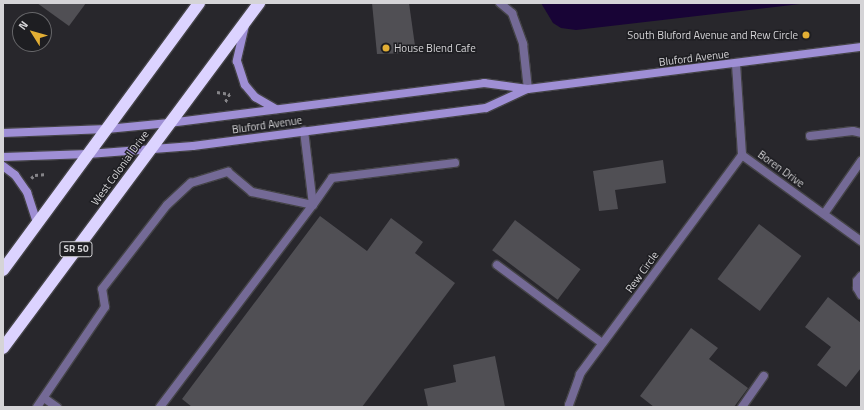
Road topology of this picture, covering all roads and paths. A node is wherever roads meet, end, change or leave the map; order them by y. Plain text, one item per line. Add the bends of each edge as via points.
1 (199, 3) edge
2 (259, 3) edge
3 (500, 3) edge
4 (246, 20) junction
5 (861, 47) edge
6 (736, 64) junction
7 (528, 89) junction
8 (217, 92) dead end
9 (224, 103) dead end
10 (276, 109) junction
11 (169, 123) junction
12 (107, 129) junction
13 (304, 131) junction
14 (3, 133) edge
15 (861, 133) edge
16 (810, 136) dead end
17 (149, 150) junction
18 (88, 154) junction
19 (742, 155) junction
20 (3, 157) edge
21 (861, 161) edge
22 (456, 163) dead end
23 (3, 166) edge
24 (40, 169) dead end
25 (47, 174) dead end
26 (35, 175) junction
27 (29, 179) dead end
28 (313, 205) junction
29 (824, 214) junction
30 (37, 223) junction
31 (861, 241) edge
32 (497, 265) dead end
33 (3, 270) edge
34 (861, 276) edge
35 (861, 294) edge
36 (602, 344) junction
37 (3, 348) edge
38 (764, 376) dead end
39 (44, 398) junction
40 (37, 407) edge
41 (57, 407) edge
42 (160, 407) edge
43 (569, 407) edge
44 (742, 407) edge

1 - 12 highway
2 - 4 highway, West Colonial Drive / SR 50
3 - 7 street via 512,13 523,44
4 - 10 street via 237,61 245,85 255,97
4 - 11 highway, West Colonial Drive / SR 50
5 - 6 street, Bluford Avenue
6 - 7 street, Bluford Avenue
6 - 19 street, Boren Drive
7 - 10 street, Bluford Avenue via 484,82
7 - 13 street, Bluford Avenue via 486,108
8 - 9 path via 230,94
10 - 11 street, Bluford Avenue
11 - 12 street, Bluford Avenue
11 - 17 highway, West Colonial Drive / SR 50
12 - 14 street, Bluford Avenue
12 - 18 highway
13 - 17 street, Bluford Avenue
13 - 28 street
15 - 16 street via 853,131
17 - 18 street, Bluford Avenue
17 - 37 highway, West Colonial Drive / SR 50
18 - 20 street, Bluford Avenue
18 - 30 highway
19 - 29 street, Boren Drive
19 - 36 street, Rew Circle
21 - 29 street
22 - 28 street via 332,178
23 - 30 street via 15,175 27,192
24 - 26 path
25 - 26 path
26 - 27 path
28 - 39 street via 252,192 228,172 191,183 167,206 102,289 104,307
28 - 42 street
29 - 31 street, Boren Drive
30 - 33 highway
32 - 36 street
34 - 35 street via 857,281 857,288
36 - 43 street, Rew Circle via 580,374
38 - 44 street
39 - 40 street
39 - 41 street

